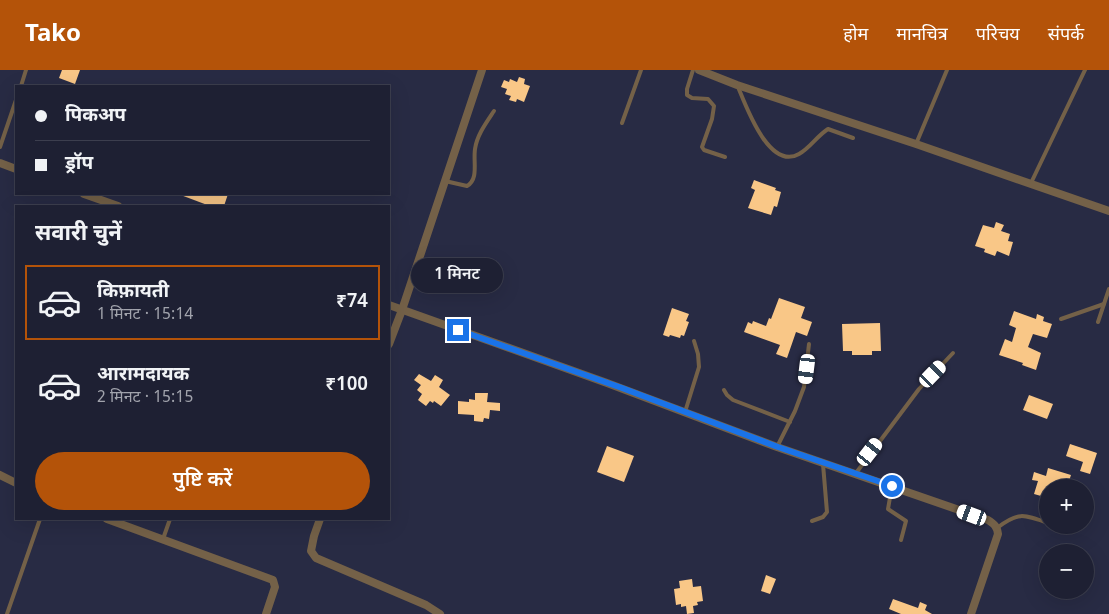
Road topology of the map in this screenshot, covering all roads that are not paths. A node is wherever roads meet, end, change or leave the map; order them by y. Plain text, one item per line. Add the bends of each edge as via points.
1 (26, 70) edge
2 (482, 70) edge
3 (641, 70) edge
4 (693, 70) edge
5 (699, 70) edge
6 (947, 70) edge
7 (1085, 70) edge
8 (21, 85) edge
9 (737, 85) junction
10 (15, 103) edge
11 (494, 111) dead end
12 (622, 123) dead end
13 (854, 138) dead end
14 (916, 144) junction
15 (0, 147) edge
16 (725, 157) dead end
17 (0, 163) edge
18 (15, 169) edge
19 (445, 181) junction
20 (1030, 184) junction
21 (87, 195) edge
22 (115, 205) edge
23 (1109, 211) edge
24 (1109, 289) edge
25 (1104, 304) junction
26 (390, 305) edge
27 (402, 310) junction
28 (1061, 319) dead end
29 (1098, 322) dead end
30 (390, 341) edge
31 (694, 341) dead end
32 (809, 344) dead end
33 (953, 353) dead end
34 (724, 390) dead end
35 (684, 412) junction
36 (790, 422) junction
37 (778, 447) junction
38 (823, 462) junction
39 (856, 473) junction
40 (0, 475) edge
41 (15, 482) edge
42 (892, 486) junction
43 (40, 520) edge
44 (110, 520) edge
45 (170, 520) edge
46 (320, 520) edge
47 (1039, 520) edge
48 (812, 521) dead end
49 (997, 528) junction
50 (163, 540) junction
51 (901, 540) dead end
52 (7, 614) edge
53 (266, 614) edge
54 (440, 614) edge
55 (971, 614) edge

1 - 8 lane
2 - 19 street
3 - 12 lane
4 - 16 lane via 687,95 708,100 714,106 702,147
5 - 9 street
6 - 14 lane
7 - 20 lane
9 - 13 lane via 763,140 782,156 798,155 828,129
9 - 14 street
10 - 15 lane
11 - 19 lane via 478,138 475,174 471,183 466,186
14 - 20 street
17 - 18 street
19 - 27 street
20 - 23 street
21 - 22 street
24 - 25 lane
25 - 28 lane
25 - 29 lane
26 - 27 street
27 - 30 street
27 - 35 street
31 - 35 lane via 699,367
32 - 36 lane via 804,387
33 - 39 lane via 919,389
34 - 36 lane via 733,400
35 - 37 street
36 - 37 lane
37 - 38 street
38 - 39 street
38 - 48 lane via 827,512
39 - 42 street
40 - 41 street
42 - 49 street via 988,520
42 - 51 lane via 888,509 906,520
43 - 52 lane
44 - 50 street
45 - 50 lane
46 - 54 street via 311,550 316,558
47 - 49 lane via 1022,515
49 - 55 street via 996,541
50 - 53 street via 273,580 275,587

